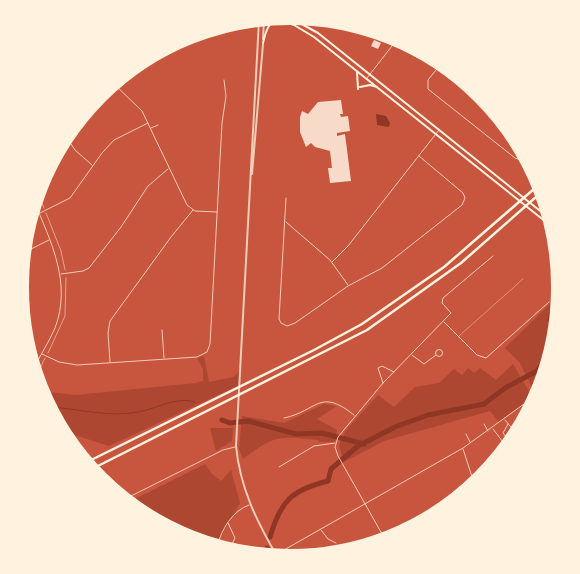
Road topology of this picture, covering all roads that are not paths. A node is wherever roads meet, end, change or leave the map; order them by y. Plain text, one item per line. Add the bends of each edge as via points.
1 (285, 22) edge
2 (287, 22) edge
3 (271, 23) edge
4 (299, 23) edge
5 (264, 24) edge
6 (294, 25) junction
7 (259, 26) edge
8 (263, 43) junction
9 (393, 44) edge
10 (438, 68) edge
11 (356, 70) junction
12 (370, 74) junction
13 (367, 78) junction
14 (224, 80) dead end
15 (118, 87) joint
16 (379, 88) junction
17 (108, 95) edge
18 (148, 123) junction
19 (158, 125) dead end
20 (151, 128) junction
21 (440, 130) junction
22 (436, 134) junction
23 (69, 141) edge
24 (419, 156) junction
25 (521, 158) edge
26 (93, 166) junction
27 (169, 168) junction
28 (251, 180) junction
29 (535, 188) edge
30 (538, 196) edge
31 (286, 198) dead end
32 (38, 210) edge
33 (193, 210) junction
34 (217, 212) junction
35 (543, 212) edge
36 (39, 213) junction
37 (285, 221) junction
38 (546, 222) edge
39 (50, 240) junction
40 (28, 250) edge
41 (493, 256) dead end
42 (332, 262) junction
43 (60, 275) junction
44 (523, 279) dead end
45 (348, 286) junction
46 (549, 302) dead end
47 (443, 322) junction
48 (162, 330) dead end
49 (458, 337) junction
50 (42, 354) junction
51 (411, 355) junction
52 (436, 355) dead end
53 (164, 359) junction
54 (37, 363) edge
55 (110, 363) junction
56 (394, 372) junction
57 (383, 383) junction
58 (527, 403) edge
59 (355, 415) junction
60 (284, 418) dead end
61 (505, 420) junction
62 (484, 424) dead end
63 (508, 424) junction
64 (492, 428) junction
65 (513, 429) edge
66 (488, 431) junction
67 (466, 434) dead end
68 (507, 438) edge
69 (336, 442) junction
70 (471, 443) junction
71 (504, 443) edge
72 (236, 446) junction
73 (463, 448) junction
74 (90, 460) edge
75 (96, 467) edge
76 (279, 467) dead end
77 (473, 478) edge
78 (129, 497) edge
79 (365, 504) junction
80 (250, 505) junction
81 (228, 522) junction
82 (321, 529) junction
83 (382, 534) edge
84 (219, 541) edge
85 (336, 543) dead end
86 (232, 544) edge
87 (274, 551) edge
88 (282, 552) edge

1 - 6 main road
2 - 6 main road
3 - 8 main road via 266,28
4 - 12 main road via 318,33
5 - 8 street
6 - 11 main road
7 - 28 street
8 - 28 street
9 - 12 street
10 - 25 street via 427,82 428,89 516,158
11 - 13 main road
11 - 16 main road via 359,88 370,85
12 - 13 street
12 - 21 main road
13 - 16 main road
14 - 34 street via 226,100
15 - 17 street
15 - 18 street via 138,106
16 - 22 main road
18 - 20 street
18 - 26 street via 116,139
19 - 20 street
20 - 27 street
21 - 22 street
21 - 35 main road
22 - 24 street
22 - 38 main road
23 - 26 street
24 - 42 street
24 - 45 street via 461,191 464,201 438,226 382,268
26 - 36 street via 70,198
27 - 33 street via 185,202
27 - 43 street via 148,186 89,268
28 - 72 street
29 - 74 highway via 455,258 406,295 336,339
30 - 75 highway via 461,263 395,312 338,347
31 - 37 street
32 - 36 street
33 - 34 street
33 - 55 street via 110,321
34 - 53 street via 209,349 200,356
36 - 39 street
37 - 42 street
37 - 45 street via 281,323 292,325
39 - 40 street
39 - 43 street
41 - 47 street via 443,298 442,303 452,313
42 - 45 street
43 - 50 street via 58,317
44 - 49 lane
46 - 49 street via 490,356 482,358
47 - 49 street
47 - 51 street
48 - 53 street
50 - 54 street
50 - 55 street via 73,365
51 - 52 street via 424,364
51 - 56 street
53 - 55 street
56 - 57 street
56 - 57 street via 382,366 378,368
57 - 59 street
58 - 61 street
59 - 60 street via 335,402 324,401
59 - 69 street
61 - 63 street
61 - 64 street
62 - 66 street
63 - 65 street
63 - 68 street via 503,433
64 - 66 street
64 - 71 street
66 - 70 street
67 - 70 street
69 - 76 street via 314,446
69 - 79 street via 339,457
70 - 73 street
72 - 78 street
72 - 80 street via 241,478
73 - 77 street
73 - 79 street
79 - 82 street
79 - 83 street
80 - 81 street via 242,508
80 - 87 street
81 - 84 street
81 - 86 street via 235,538
82 - 85 street via 328,539
82 - 88 street

